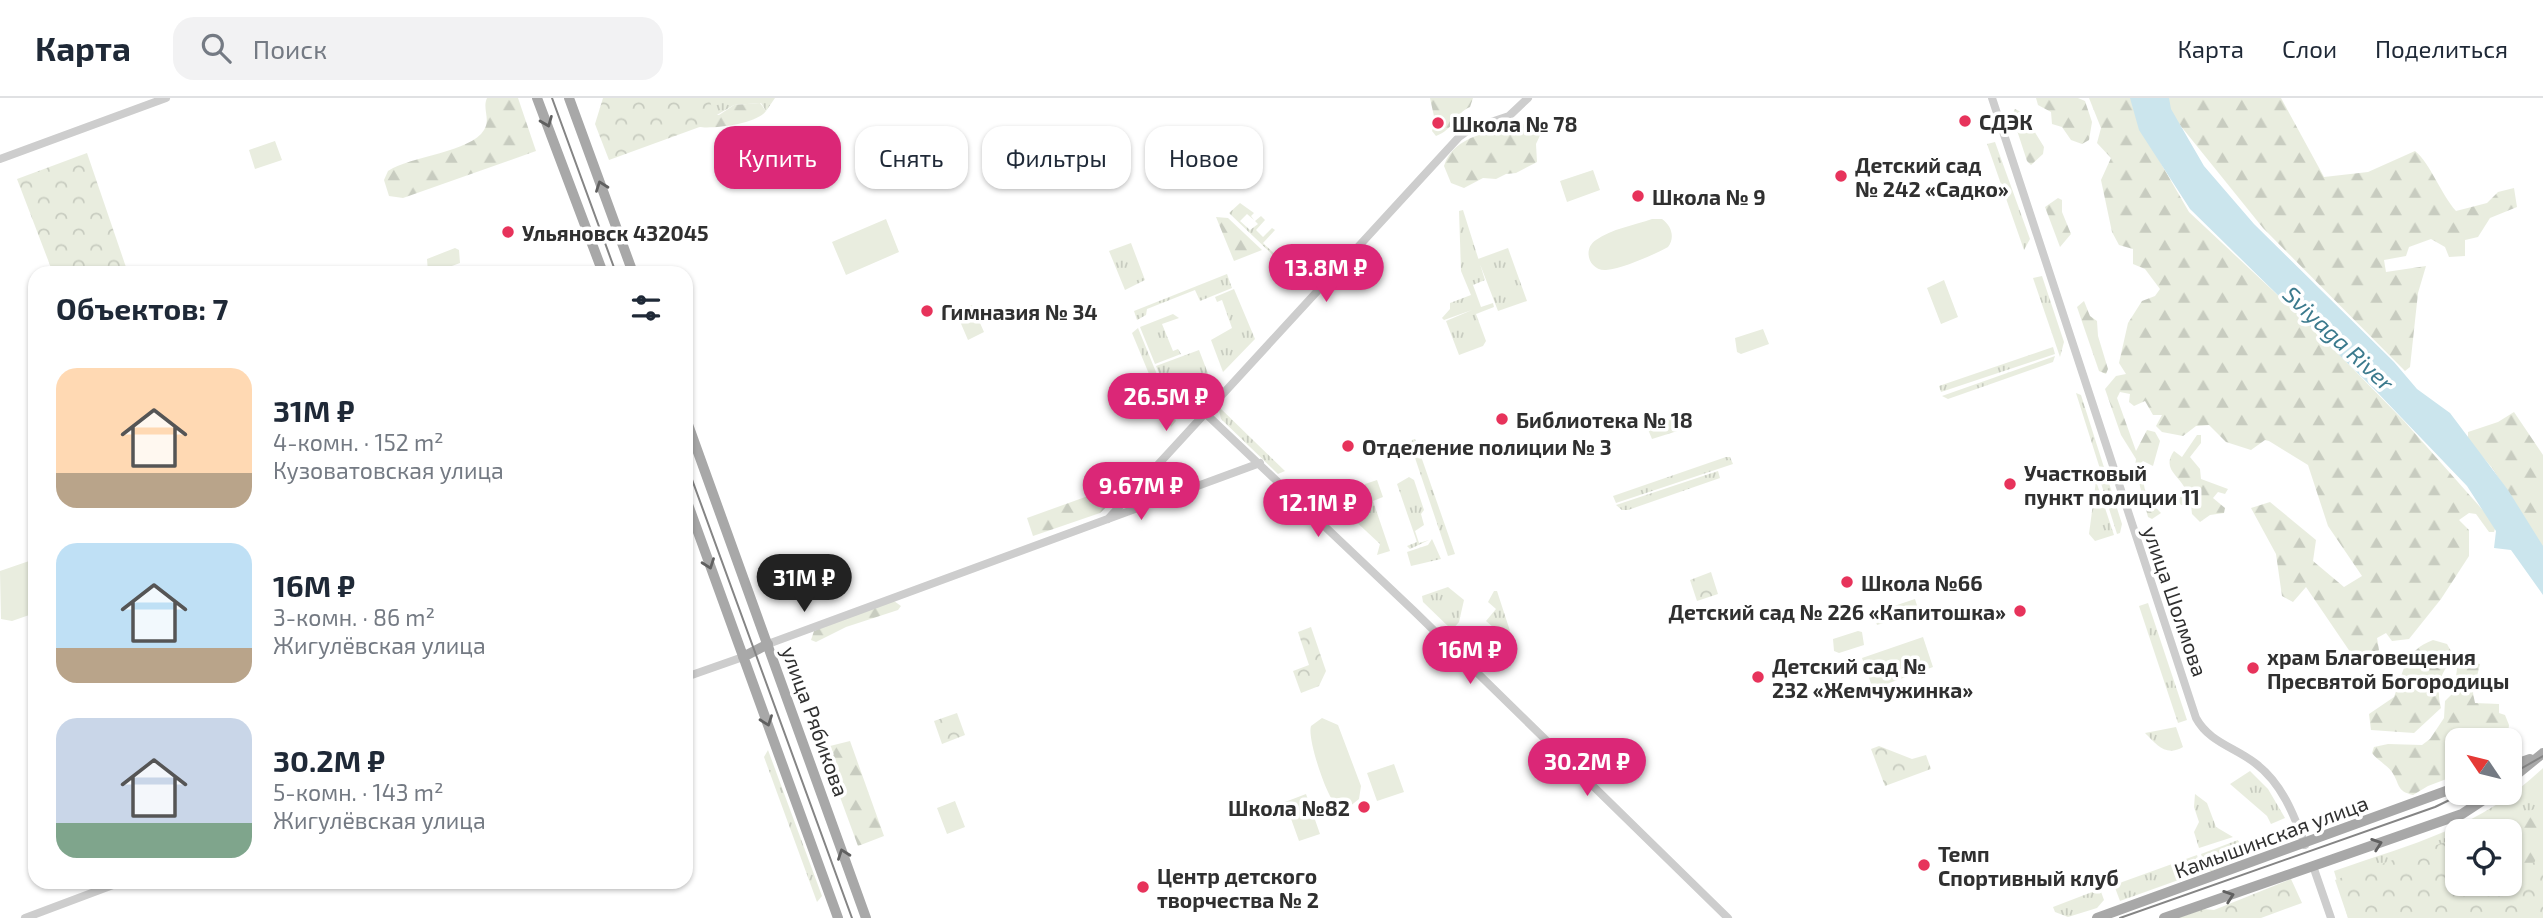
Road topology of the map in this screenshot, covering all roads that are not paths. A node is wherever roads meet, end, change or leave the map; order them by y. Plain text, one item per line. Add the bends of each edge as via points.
1 (166, 98) edge
2 (537, 98) edge
3 (569, 98) edge
4 (1528, 98) edge
5 (1992, 98) edge
6 (0, 159) edge
7 (600, 266) edge
8 (630, 266) edge
9 (1204, 412) junction
10 (693, 438) edge
11 (1259, 463) junction
12 (1149, 473) junction
13 (1165, 498) junction
14 (693, 518) edge
15 (1108, 519) junction
16 (768, 644) junction
17 (743, 657) junction
18 (693, 675) edge
19 (2540, 755) edge
20 (2522, 762) edge
21 (2522, 770) edge
22 (2445, 792) edge
23 (2476, 805) edge
24 (2305, 845) junction
25 (2312, 866) junction
26 (102, 889) edge
27 (25, 918) edge
28 (838, 918) edge
29 (866, 918) edge
30 (1728, 918) edge
31 (2097, 918) edge
32 (2164, 918) edge
33 (2331, 918) edge

1 - 6 street
2 -> 7 main road
8 -> 3 main road
4 - 9 street via 1509,116 1460,137
5 - 24 street, улица Шолмова via 2196,718 2210,736 2265,772 2286,801
9 - 11 street
9 - 12 street
10 - 16 main road, улица Рябикова
11 - 13 street
11 - 30 street
12 - 13 street
12 - 15 street
13 - 15 street
14 -> 17 main road
15 - 16 street
16 - 17 main road
29 -> 16 main road, улица Рябикова
17 - 18 street
17 -> 28 main road
19 - 20 main road
19 - 21 main road
22 - 24 main road, Камышинская улица
25 -> 23 main road, Камышинская улица via 2462,814
24 - 25 main road, улица Шолмова
24 - 31 main road, Камышинская улица
32 -> 25 main road, Камышинская улица
25 - 33 street, улица Шолмова
26 - 27 street

